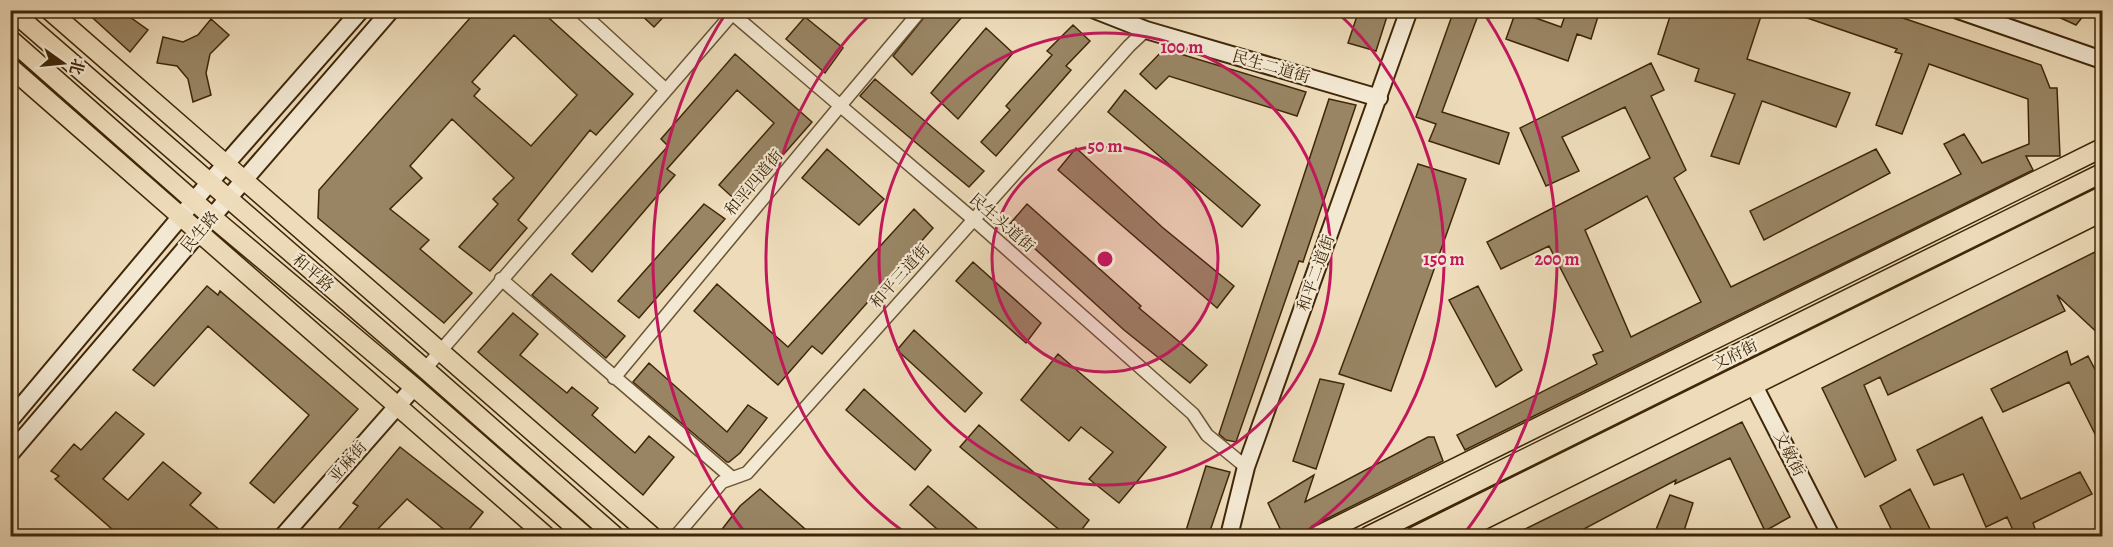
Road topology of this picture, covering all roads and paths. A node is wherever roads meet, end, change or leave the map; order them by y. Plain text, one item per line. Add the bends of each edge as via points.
1 (11, 10) edge
2 (49, 10) edge
3 (361, 10) edge
4 (391, 10) edge
5 (579, 10) edge
6 (921, 10) edge
7 (1095, 10) edge
8 (1409, 10) edge
9 (1958, 10) edge
10 (730, 12) edge
11 (1146, 30) junction
12 (10, 39) edge
13 (2103, 60) edge
14 (10, 67) edge
15 (666, 90) junction
16 (1379, 98) junction
17 (840, 106) junction
18 (2103, 148) edge
19 (225, 164) junction
20 (2103, 173) edge
21 (244, 181) junction
22 (209, 183) junction
23 (2103, 196) edge
24 (227, 200) junction
25 (194, 201) junction
26 (2103, 212) edge
27 (182, 217) junction
28 (212, 217) junction
29 (973, 219) junction
30 (200, 233) junction
31 (501, 279) junction
32 (440, 352) junction
33 (425, 369) junction
34 (614, 378) junction
35 (1750, 379) junction
36 (414, 387) junction
37 (397, 406) junction
38 (10, 420) edge
39 (10, 454) edge
40 (1246, 467) junction
41 (731, 477) junction
42 (1453, 532) edge
43 (283, 537) edge
44 (546, 537) edge
45 (585, 537) edge
46 (615, 537) edge
47 (652, 537) edge
48 (676, 537) edge
49 (1229, 537) edge
50 (1317, 537) edge
51 (1368, 537) edge
52 (1414, 537) edge
53 (1831, 537) edge

1 - 22 main road, 和平路
2 - 19 main road, 和平路
3 - 19 street, 民生路
4 - 21 street, 民生路
5 - 15 street
6 - 17 street, 和平四道街
7 - 11 street, 民生二道街
8 - 16 street, 和平二道街
9 - 13 street
10 - 15 street
10 - 17 street, 民生头道街
11 - 16 street, 民生二道街
11 - 29 street, 和平三道街
12 - 25 main road, 和平路
14 - 27 main road
15 - 31 street
16 - 40 street, 和平二道街
17 - 29 street, 民生头道街
17 - 34 street, 和平四道街
18 - 50 main road
19 - 21 main road, 和平路
19 - 22 street, 民生路
20 - 51 main road, 文府街
21 - 24 street, 民生路
21 - 32 main road, 和平路
22 - 24 main road, 和平路
22 - 25 street, 民生路
23 - 35 main road, 文府街
24 - 28 street, 民生路
24 - 33 main road, 和平路
25 - 27 street, 民生路
25 - 28 main road, 和平路
26 - 35 main road, 文府街
27 - 30 main road
27 - 38 street, 民生路
28 - 30 street, 民生路
28 - 36 main road, 和平路
29 - 40 street, 民生头道街
29 - 41 street, 和平三道街 via 747,473
30 - 37 main road
30 - 39 street, 民生路
31 - 32 street
31 - 34 street
32 - 33 street
32 - 47 main road, 和平路
33 - 46 main road, 和平路
34 - 41 street
35 - 42 main road, 文府街
35 - 53 street, 文敏街
36 - 37 street, 亚麻街
36 - 45 main road, 和平路
37 - 43 street, 亚麻街
37 - 44 main road
40 - 49 street, 和平二道街
41 - 48 street, 和平三道街 via 722,482
42 - 52 main road, 文府街

